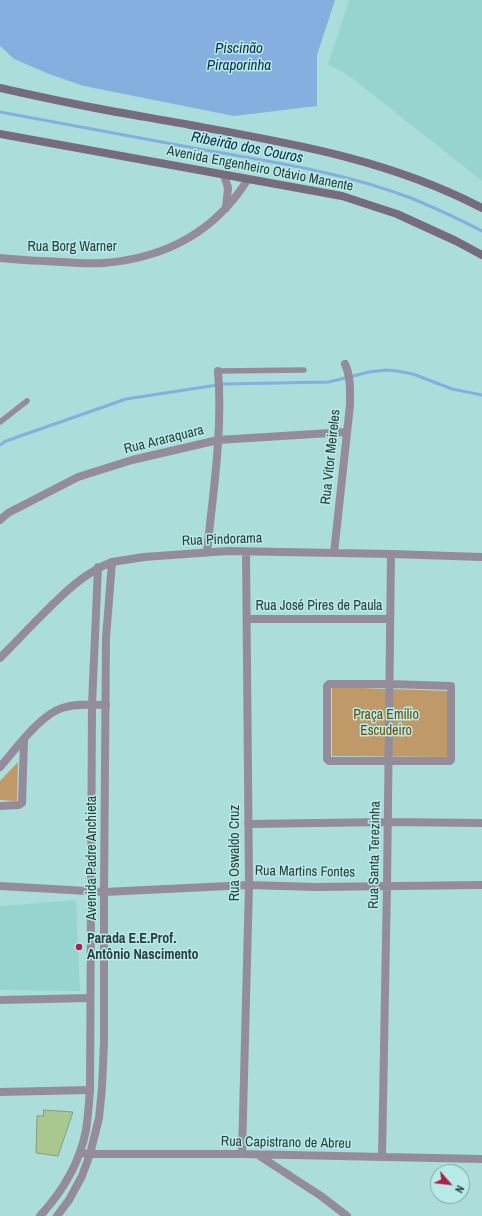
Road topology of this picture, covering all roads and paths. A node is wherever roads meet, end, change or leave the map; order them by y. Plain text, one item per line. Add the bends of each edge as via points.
1 (0, 88) edge
2 (0, 134) edge
3 (224, 175) junction
4 (248, 180) junction
5 (482, 208) edge
6 (226, 209) junction
7 (482, 255) edge
8 (0, 258) edge
9 (346, 367) dead end
10 (304, 370) dead end
11 (219, 374) joint
12 (27, 401) dead end
13 (0, 422) edge
14 (346, 432) junction
15 (218, 440) junction
16 (0, 520) edge
17 (207, 552) junction
18 (246, 552) junction
19 (334, 553) junction
20 (391, 554) junction
21 (482, 557) edge
22 (112, 562) junction
23 (98, 567) junction
24 (247, 619) junction
25 (390, 619) junction
26 (0, 658) edge
27 (390, 684) junction
28 (92, 705) junction
29 (106, 705) junction
30 (24, 740) junction
31 (388, 761) junction
32 (0, 767) edge
33 (0, 806) edge
34 (388, 822) junction
35 (482, 823) edge
36 (248, 824) junction
37 (249, 885) junction
38 (482, 885) edge
39 (0, 886) edge
40 (387, 886) junction
41 (92, 892) junction
42 (104, 892) junction
43 (90, 998) junction
44 (0, 1000) edge
45 (90, 1090) junction
46 (0, 1092) edge
47 (80, 1154) junction
48 (90, 1154) junction
49 (242, 1154) junction
50 (258, 1155) junction
51 (382, 1157) junction
52 (482, 1159) edge
53 (40, 1216) edge
54 (57, 1216) edge
55 (347, 1216) edge

1 - 5 main road, Avenida Engenheiro Otávio Manente via 329,152 397,171
2 - 3 main road, Avenida Engenheiro Otávio Manente
3 - 4 main road, Avenida Engenheiro Otávio Manente
3 - 6 street via 228,188
4 - 6 street, Rua Borg Warner
4 - 7 main road, Avenida Engenheiro Otávio Manente via 342,196 397,214
6 - 8 street, Rua Borg Warner via 197,234 155,252 128,260 89,263
9 - 14 street, Rua Vitor Meireles via 350,384
10 - 11 lane
11 - 15 street
12 - 13 lane
14 - 15 street, Rua Araraquara
14 - 19 street, Rua Vitor Meireles
15 - 16 street, Rua Araraquara via 132,460 78,477 8,513
15 - 17 street
17 - 18 street, Rua Pindorama
17 - 22 street, Rua Pindorama
18 - 19 street, Rua Pindorama
18 - 24 street, Rua Oswaldo Cruz
19 - 20 street, Rua Pindorama
20 - 21 street, Rua Pindorama
20 - 25 street, Rua Santa Terezinha
22 - 23 street, Rua Pindorama
22 - 29 street, Avenida Padre Anchieta via 106,638
23 - 26 street, Rua Pindorama via 58,599
23 - 28 street, Avenida Padre Anchieta
24 - 25 street, Rua José Pires de Paula
24 - 36 street, Rua Oswaldo Cruz
25 - 27 street, Rua Santa Terezinha
27 - 31 street, Rua Santa Terezinha
27 - 31 street via 327,686 327,760
27 - 31 street via 451,686 452,759
28 - 29 street
28 - 30 street via 69,706 56,710
28 - 41 street, Avenida Padre Anchieta
29 - 42 street, Avenida Padre Anchieta
30 - 32 street
30 - 33 street via 22,803
31 - 34 street, Rua Santa Terezinha
34 - 35 street
34 - 36 street
34 - 40 street, Rua Santa Terezinha
36 - 37 street, Rua Oswaldo Cruz
37 - 40 street, Rua Martins Fontes
37 - 42 street, Rua Martins Fontes
37 - 49 street, Rua Oswaldo Cruz
38 - 40 street, Rua Martins Fontes
39 - 41 street
40 - 51 street, Rua Santa Terezinha
41 - 42 street, Rua Martins Fontes
41 - 43 street, Avenida Padre Anchieta
42 - 48 street, Avenida Padre Anchieta via 102,1088 99,1118
43 - 44 street
43 - 45 street, Avenida Padre Anchieta
45 - 46 street
45 - 47 street, Avenida Padre Anchieta via 86,1132
47 - 48 street, Rua Capistrano de Abreu
47 - 53 street, Avenida Padre Anchieta via 54,1201
48 - 49 street, Rua Capistrano de Abreu
48 - 54 street, Avenida Padre Anchieta via 79,1182
49 - 50 street, Rua Capistrano de Abreu
50 - 51 street, Rua Capistrano de Abreu
50 - 55 street
51 - 52 street, Rua Capistrano de Abreu

